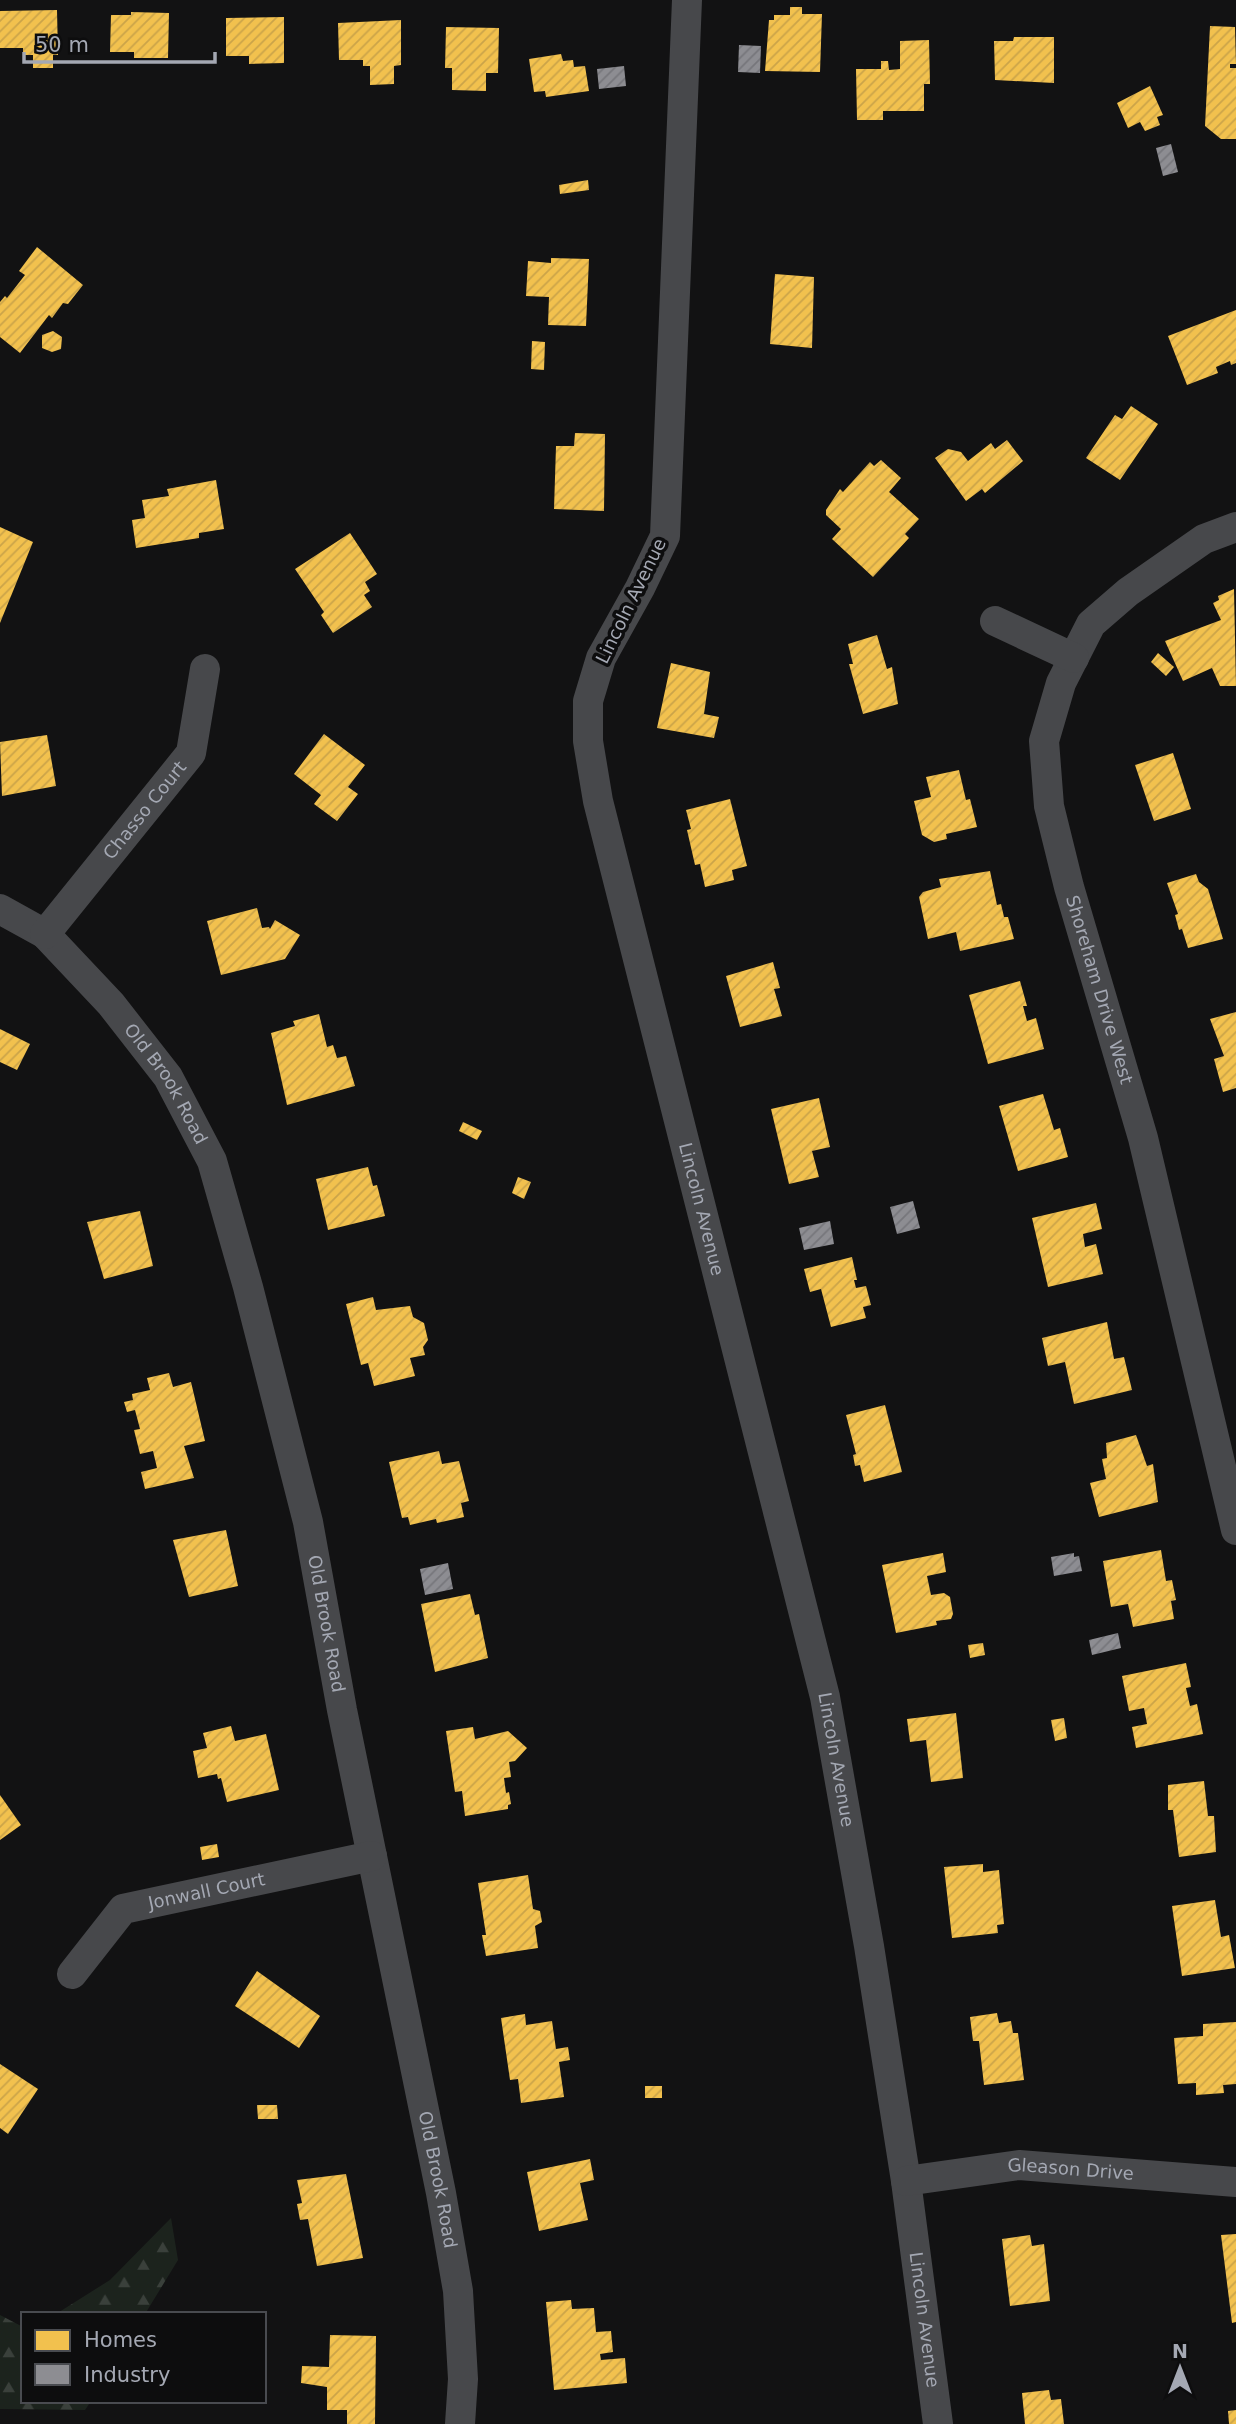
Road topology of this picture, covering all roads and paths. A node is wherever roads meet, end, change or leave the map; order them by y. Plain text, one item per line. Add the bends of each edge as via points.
1 (687, 0) edge
2 (1236, 527) edge
3 (995, 621) dead end
4 (1073, 658) junction
5 (205, 669) dead end
6 (0, 909) edge
7 (45, 934) junction
8 (1236, 1530) edge
9 (372, 1856) junction
10 (72, 1974) dead end
11 (906, 2181) junction
12 (1236, 2182) edge
13 (460, 2424) edge
14 (938, 2424) edge

1 - 11 street, Lincoln Avenue via 665,536 601,658 588,701 588,741 598,801 825,1697
2 - 4 street, Shoreham Drive West via 1204,539 1128,592 1091,624
3 - 4 street
4 - 8 street, Shoreham Drive West via 1044,741 1049,806 1143,1138
5 - 7 street, Chasso Court via 191,753
6 - 7 street, Old Brook Road
7 - 9 street, Old Brook Road via 111,1004 168,1077 212,1161 308,1522
9 - 10 street, Jonwall Court via 123,1909
9 - 13 street, Old Brook Road via 458,2291 463,2379
11 - 12 street, Gleason Drive via 1019,2165
11 - 14 street, Lincoln Avenue

